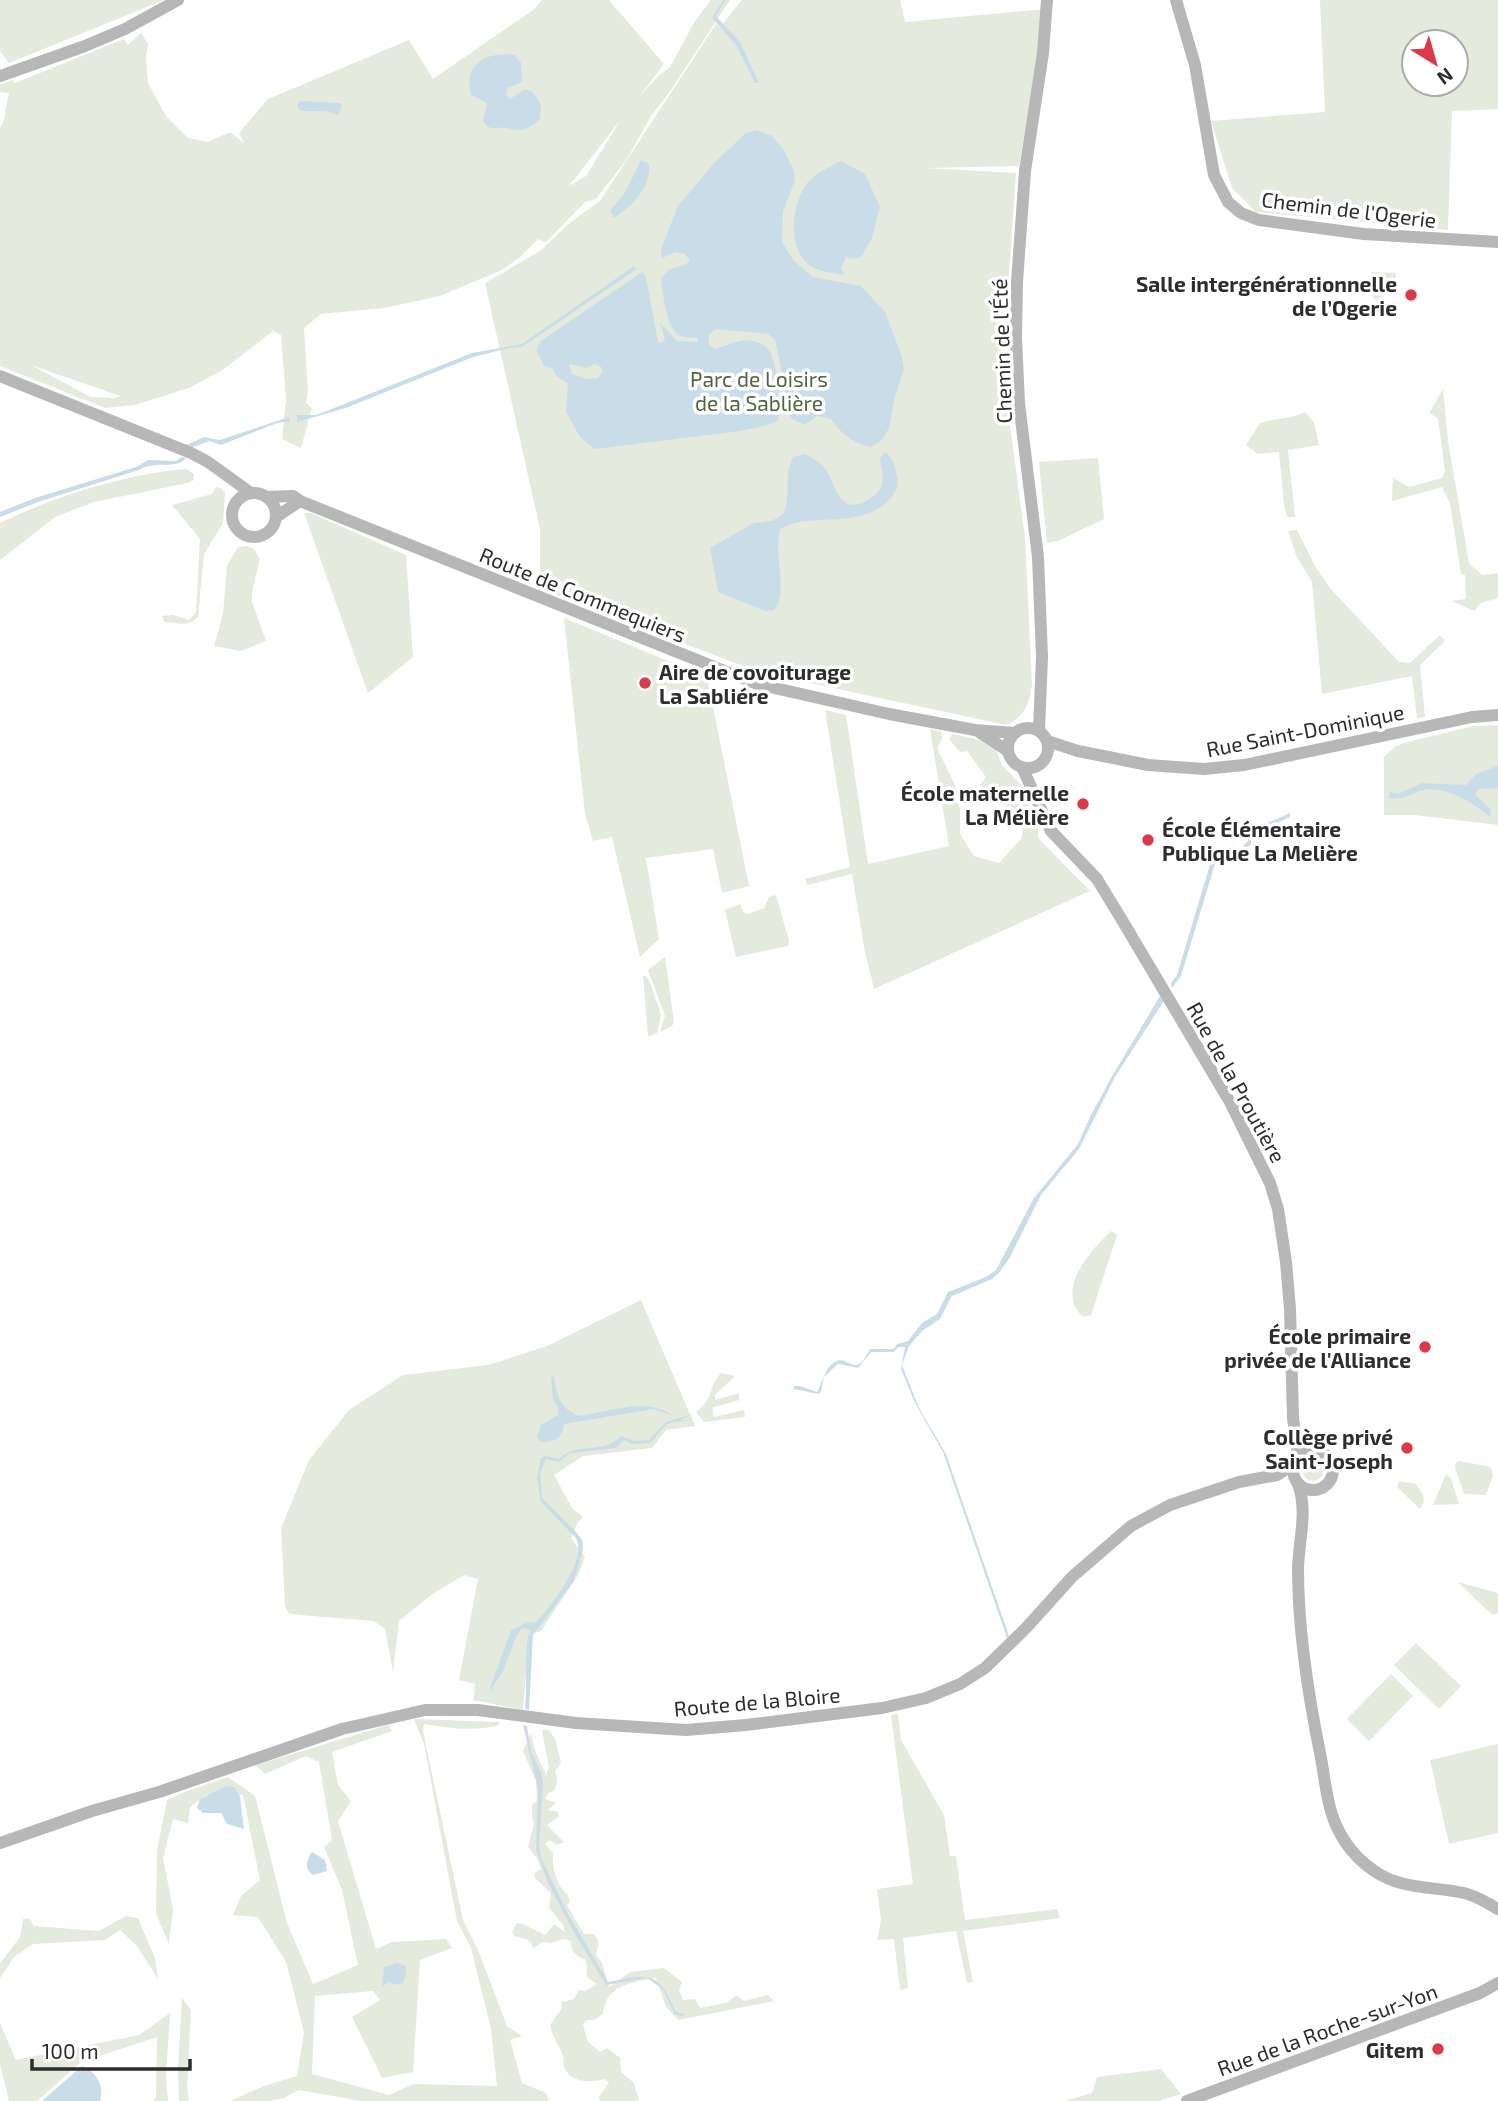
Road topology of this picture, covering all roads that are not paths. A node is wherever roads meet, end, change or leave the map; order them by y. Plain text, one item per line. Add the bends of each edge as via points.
1 (178, 0) edge
2 (1047, 0) edge
3 (1176, 0) edge
4 (0, 76) edge
5 (1498, 242) edge
6 (0, 376) edge
7 (226, 476) junction
8 (251, 493) junction
9 (267, 497) junction
10 (300, 501) junction
11 (235, 503) junction
12 (276, 517) junction
13 (1039, 701) junction
14 (1498, 715) edge
15 (975, 730) junction
16 (1039, 730) junction
17 (1018, 731) junction
18 (1047, 741) junction
19 (1008, 751) junction
20 (1078, 751) junction
21 (1042, 763) junction
22 (1022, 767) junction
23 (1035, 798) junction
24 (1294, 1426) junction
25 (1318, 1450) junction
26 (1296, 1460) junction
27 (1277, 1475) junction
28 (1298, 1483) junction
29 (1318, 1489) junction
30 (1304, 1507) junction
31 (0, 1843) edge
32 (1498, 1909) edge
33 (1498, 1983) edge
34 (1498, 1989) edge
35 (1480, 1993) junction
36 (1187, 2101) edge

1 - 4 street via 125,29
2 - 13 street, Chemin de l'Été via 1026,171 1016,338 1019,403 1038,557
3 - 5 street, Chemin de l'Ogerie via 1195,65 1213,175 1228,202 1241,213 1259,220 1364,234
6 - 7 street via 191,453
7 - 8 street
7 - 11 street
8 - 9 street
8 - 11 street
9 - 10 street, Route de Commequiers via 293,496
9 - 12 street via 275,506
10 - 12 street
10 - 15 street, Route de Commequiers via 757,684
11 - 12 street via 233,521 248,536 266,533
13 - 16 street, Chemin de l'Été
13 - 17 street, Chemin de l'Été
14 - 20 street, Rue Saint-Dominique via 1472,716 1225,768 1162,767
15 - 17 street, Route de Commequiers
15 - 19 street
16 - 17 street
16 - 18 street
17 - 19 street via 1009,741
18 - 20 street, Rue Saint-Dominique
18 - 21 street via 1049,748
19 - 22 street
20 - 21 street, Rue Saint-Dominique
21 - 22 street
21 - 23 street
22 - 23 street, Rue de la Proutière
23 - 24 street, Rue de la Proutière via 1051,831 1102,887 1230,1102 1266,1172 1278,1209 1286,1262
24 - 25 street
24 - 26 street, Rue de la Proutière
25 - 26 street via 1307,1450
25 - 29 street via 1330,1459 1333,1471 1327,1484
26 - 27 street, Route de la Bloire
26 - 28 street, Rue de la Proutière via 1293,1472
27 - 28 street
27 - 31 street, Route de la Bloire via 1209,1491 1131,1526 1072,1577 985,1668 926,1698 883,1708 686,1730 576,1723 478,1710 425,1710 342,1729
28 - 29 street
28 - 30 street, Rue de la Proutière
29 - 30 street
30 - 32 street, Rue de la Proutière via 1298,1568 1302,1639 1309,1700 1330,1807 1340,1833 1357,1857 1383,1877 1410,1886 1464,1893
33 - 35 street, Rue de la Roche-sur-Yon
34 - 35 street, Rue de la Roche-sur-Yon
35 - 36 street, Rue de la Roche-sur-Yon

